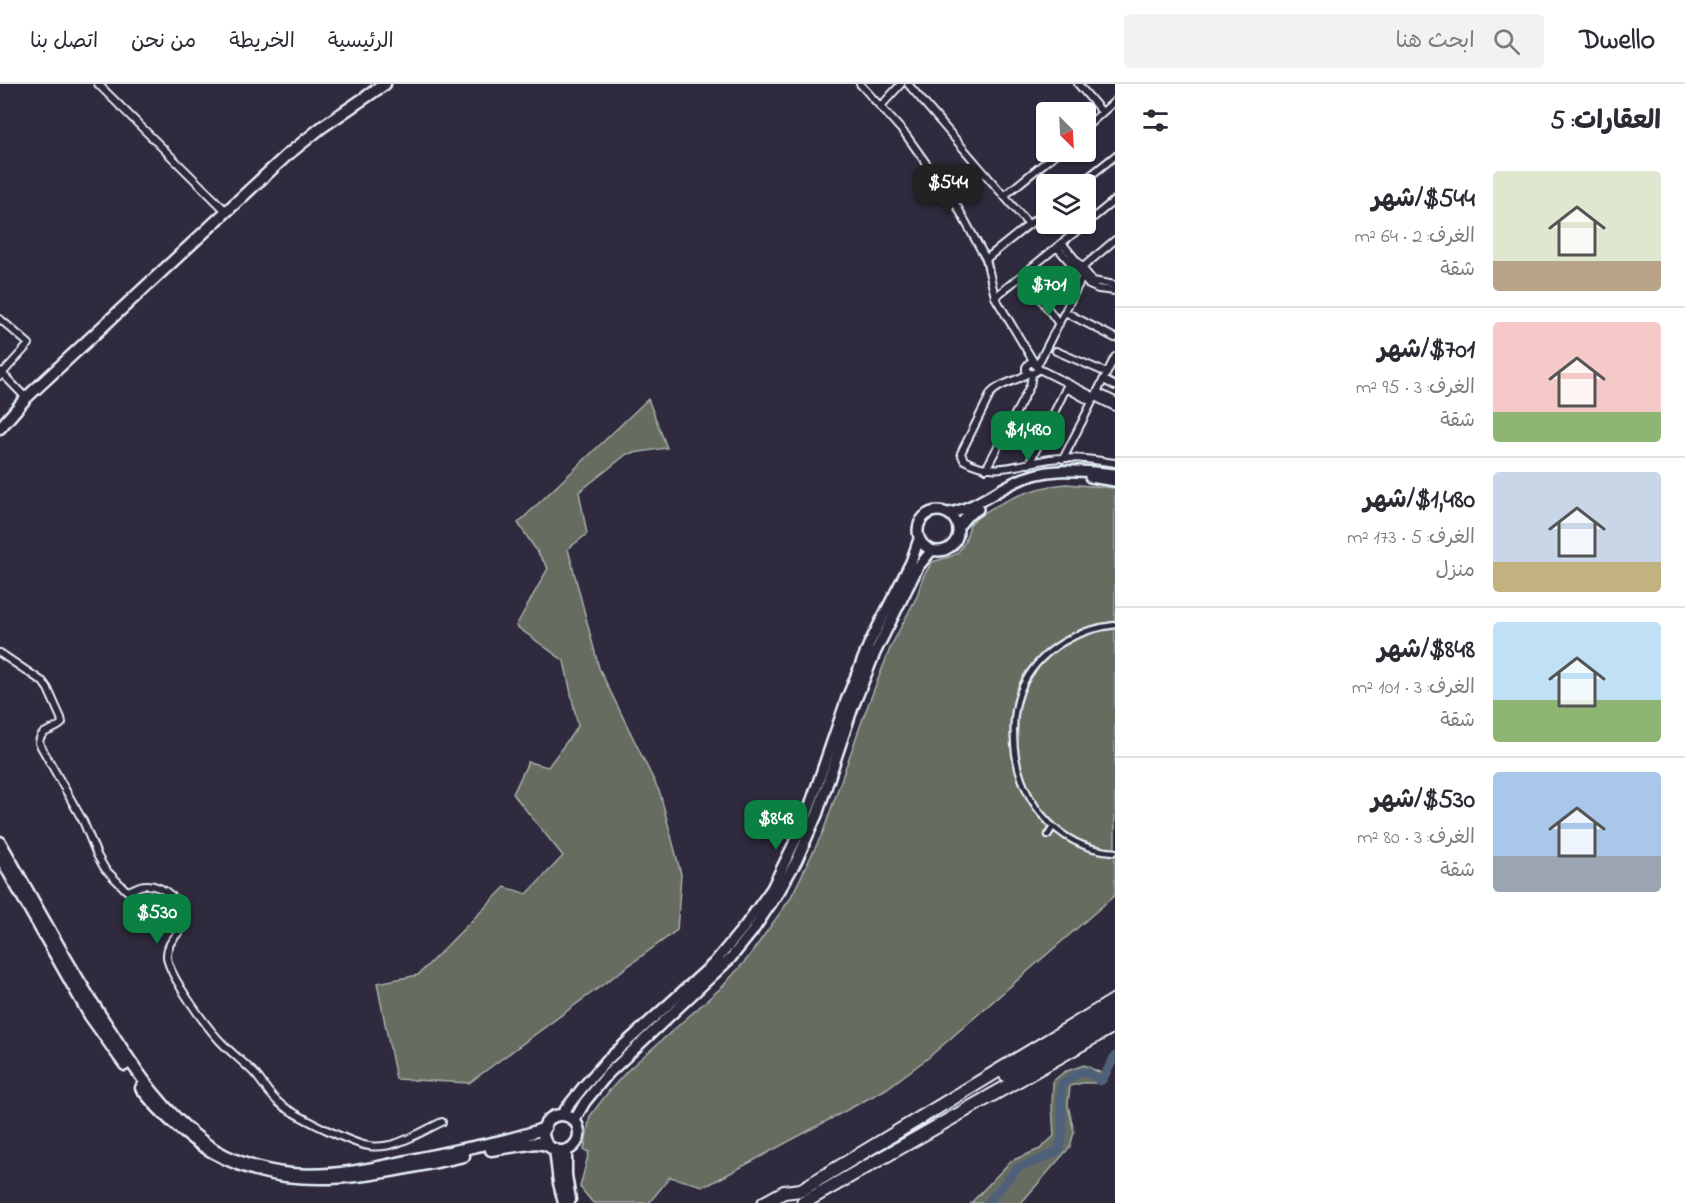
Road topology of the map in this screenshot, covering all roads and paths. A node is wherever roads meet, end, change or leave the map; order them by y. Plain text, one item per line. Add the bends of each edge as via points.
1 (98, 84) edge
2 (385, 84) edge
3 (860, 84) edge
4 (902, 84) edge
5 (909, 84) edge
6 (1078, 84) edge
7 (1115, 101) edge
8 (880, 107) junction
9 (1102, 112) junction
10 (1096, 118) edge
11 (1115, 156) edge
12 (1046, 162) edge
13 (1092, 174) edge
14 (1004, 196) junction
15 (1115, 200) edge
16 (226, 212) junction
17 (1036, 219) edge
18 (1029, 225) junction
19 (1115, 240) edge
20 (1059, 245) junction
21 (986, 259) junction
22 (1082, 268) junction
23 (1023, 274) junction
24 (1082, 278) junction
25 (1091, 283) junction
26 (1115, 285) edge
27 (1115, 291) edge
28 (995, 297) junction
29 (1065, 312) junction
30 (0, 319) edge
31 (1059, 324) junction
32 (1115, 339) edge
33 (1056, 351) dead end
34 (1115, 357) edge
35 (1033, 369) junction
36 (1, 373) edge
37 (1107, 373) junction
38 (1104, 380) junction
39 (1115, 386) edge
40 (1066, 388) junction
41 (1095, 397) junction
42 (26, 398) junction
43 (1115, 401) edge
44 (1115, 407) edge
45 (0, 428) edge
46 (1063, 459) junction
47 (1115, 463) edge
48 (1029, 464) junction
49 (986, 469) junction
50 (1115, 474) edge
51 (1115, 481) edge
52 (949, 513) junction
53 (958, 527) junction
54 (920, 539) junction
55 (932, 550) junction
56 (1115, 625) edge
57 (0, 653) edge
58 (1053, 827) junction
59 (1048, 835) dead end
60 (0, 842) edge
61 (1115, 852) edge
62 (0, 857) edge
63 (1115, 1000) edge
64 (1115, 1013) edge
65 (1115, 1025) edge
66 (1115, 1033) edge
67 (1044, 1066) junction
68 (561, 1115) junction
69 (574, 1121) junction
70 (442, 1122) dead end
71 (544, 1128) junction
72 (557, 1148) junction
73 (804, 1199) edge
74 (564, 1203) edge
75 (572, 1203) edge
76 (764, 1203) edge
77 (779, 1203) edge

1 - 16 street
2 - 16 main road via 322,127
3 - 8 street
4 - 8 street
5 - 14 street
6 - 9 street
7 - 9 street
8 - 21 street via 906,135 958,208
9 - 10 street
11 - 13 street
12 - 14 street
14 - 18 street
15 - 20 street
16 - 42 main road
17 - 18 street
18 - 21 street
19 - 22 street
20 - 22 street
20 - 23 street
20 - 24 street
21 - 28 street
22 - 25 street
23 - 28 street
23 - 31 street
24 - 25 street
24 - 29 street
25 - 26 street
25 - 27 street via 1098,289
28 - 35 street via 1028,352
29 - 31 street
29 - 32 street
30 - 36 street via 29,344
31 - 35 street
33 - 37 street
34 - 37 street
35 - 40 street
35 - 41 street
35 - 49 street via 1030,386
35 - 49 street via 993,390 961,453 964,460
36 - 42 street
37 - 38 street
38 - 39 street
38 - 41 street
40 - 41 street
40 - 48 street
41 - 43 street
41 - 44 street
41 - 46 street
42 - 45 main road
46 - 47 street
46 - 48 street
48 - 49 street
50 - 52 main road via 1043,472
51 - 53 main road via 1073,476 1041,479 971,513
52 - 53 main road
52 - 54 main road via 936,510 925,515 918,526
53 - 55 main road via 952,546
54 - 55 main road
54 - 68 main road via 869,644 804,823 772,888 714,963 607,1060
55 - 69 main road via 918,567 875,653 817,815 780,890 730,959 608,1074
56 - 58 street via 1093,629 1064,642 1036,665 1018,697 1013,729 1018,772 1032,802
57 - 70 street via 48,689 62,723 43,733 39,743 80,814 105,869 127,891 144,884 155,886 182,908 186,922 168,948 169,966 198,1014 270,1094 283,1106 362,1145 395,1143
58 - 59 street
58 - 61 street via 1081,845
60 - 71 main road via 86,996 136,1071 178,1122 219,1152 269,1170 330,1174 392,1165
62 - 72 main road via 90,1016 149,1099 176,1130 220,1161 266,1178 326,1182 505,1147 536,1143
63 - 73 highway
64 - 73 highway
65 - 67 highway
66 - 67 highway
67 - 73 highway
68 - 69 main road
68 - 71 main road
69 - 72 main road via 578,1138 574,1145
71 - 72 main road via 544,1139
72 - 74 main road
72 - 75 main road
73 - 76 highway via 784,1192
73 - 77 highway

